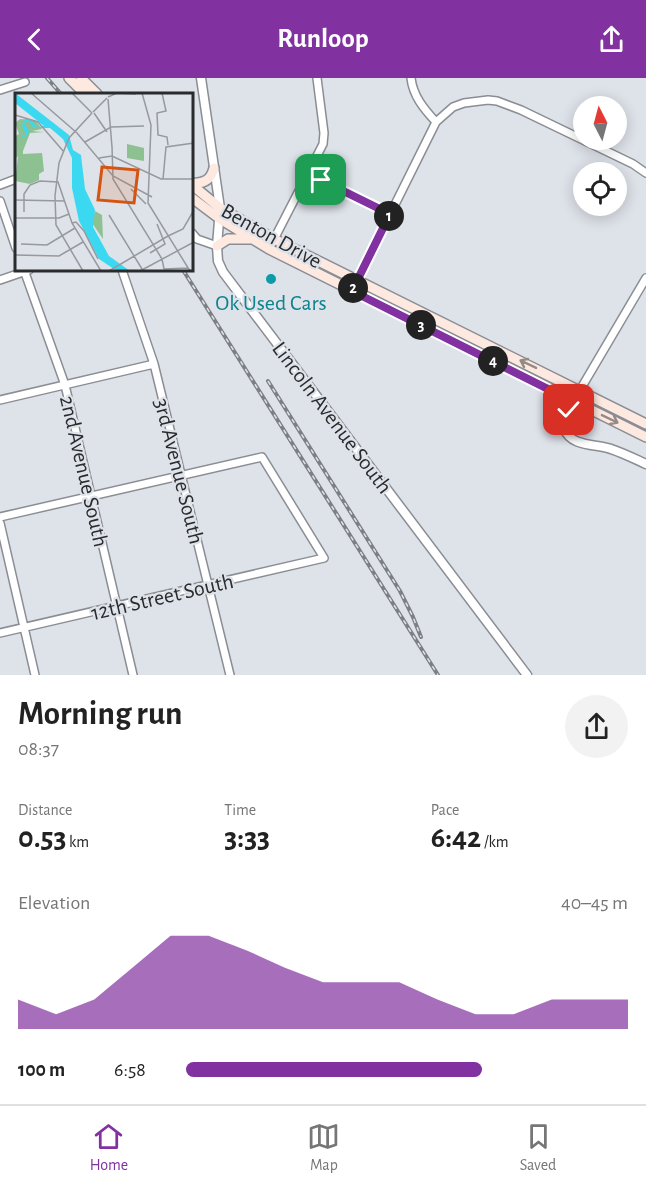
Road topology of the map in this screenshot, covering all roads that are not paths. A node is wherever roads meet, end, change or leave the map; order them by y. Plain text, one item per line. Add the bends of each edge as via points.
1 (69, 78) edge
2 (81, 78) edge
3 (201, 78) edge
4 (317, 78) edge
5 (411, 78) edge
6 (25, 82) dead end
7 (0, 90) edge
8 (84, 93) edge
9 (96, 93) edge
10 (436, 122) junction
11 (214, 168) junction
12 (646, 173) edge
13 (309, 174) junction
14 (15, 179) edge
15 (194, 184) edge
16 (0, 185) edge
17 (194, 186) edge
18 (194, 200) edge
19 (0, 201) edge
20 (220, 208) junction
21 (390, 214) junction
22 (220, 219) junction
23 (194, 235) edge
24 (274, 238) junction
25 (253, 240) junction
26 (15, 245) edge
27 (216, 246) junction
28 (269, 249) junction
29 (23, 272) edge
30 (26, 272) edge
31 (123, 272) edge
32 (646, 278) edge
33 (0, 280) edge
34 (357, 280) junction
35 (352, 291) junction
36 (154, 364) junction
37 (65, 385) junction
38 (580, 390) junction
39 (0, 400) edge
40 (574, 402) junction
41 (646, 424) edge
42 (646, 436) edge
43 (646, 465) edge
44 (182, 475) junction
45 (91, 495) junction
46 (0, 517) edge
47 (0, 524) edge
48 (207, 586) junction
49 (117, 606) junction
50 (24, 628) junction
51 (0, 633) edge
52 (35, 675) edge
53 (133, 675) edge
54 (230, 675) edge
55 (527, 675) edge

1 - 8 main road
2 - 9 main road
3 - 11 street, Lincoln Avenue South
4 - 13 street via 324,133
5 - 10 street via 416,97
6 - 7 street
10 - 12 street via 464,103 497,101
10 - 21 street
11 - 15 main road via 205,182
11 - 20 street, Lincoln Avenue South
13 - 21 street
13 - 24 street
14 - 16 street
17 - 20 main road, Benton Drive
18 - 22 main road, Benton Drive
19 - 26 street
20 - 22 street, Lincoln Avenue South
20 - 24 main road, Benton Drive
21 - 34 street
22 - 25 main road, Benton Drive
22 - 27 street, Lincoln Avenue South
23 - 27 street
24 - 28 street
24 - 34 main road, Benton Drive
25 - 27 main road via 228,239
25 - 28 main road, Benton Drive
27 - 55 street, Lincoln Avenue South via 223,272
28 - 35 main road, Benton Drive
29 - 33 street
30 - 37 street, 2nd Avenue South
31 - 36 street, 3rd Avenue South
32 - 38 street
34 - 35 street
38 -> 34 main road, Benton Drive
35 - 40 main road, Benton Drive
36 - 37 street
36 - 44 street, 3rd Avenue South
37 - 39 street
37 - 45 street, 2nd Avenue South
38 - 40 street
38 - 41 main road, Benton Drive
40 -> 42 main road, Benton Drive
40 - 43 street via 565,429 571,438 609,448
44 - 45 street
44 - 48 street, 3rd Avenue South
44 - 48 street, 12th Street South via 262,457 324,558
45 - 46 street
45 - 49 street, 2nd Avenue South
47 - 50 street
48 - 49 street, 12th Street South
48 - 54 street, 3rd Avenue South
49 - 50 street, 12th Street South
49 - 53 street, 2nd Avenue South
50 - 51 street, 12th Street South
50 - 52 street

